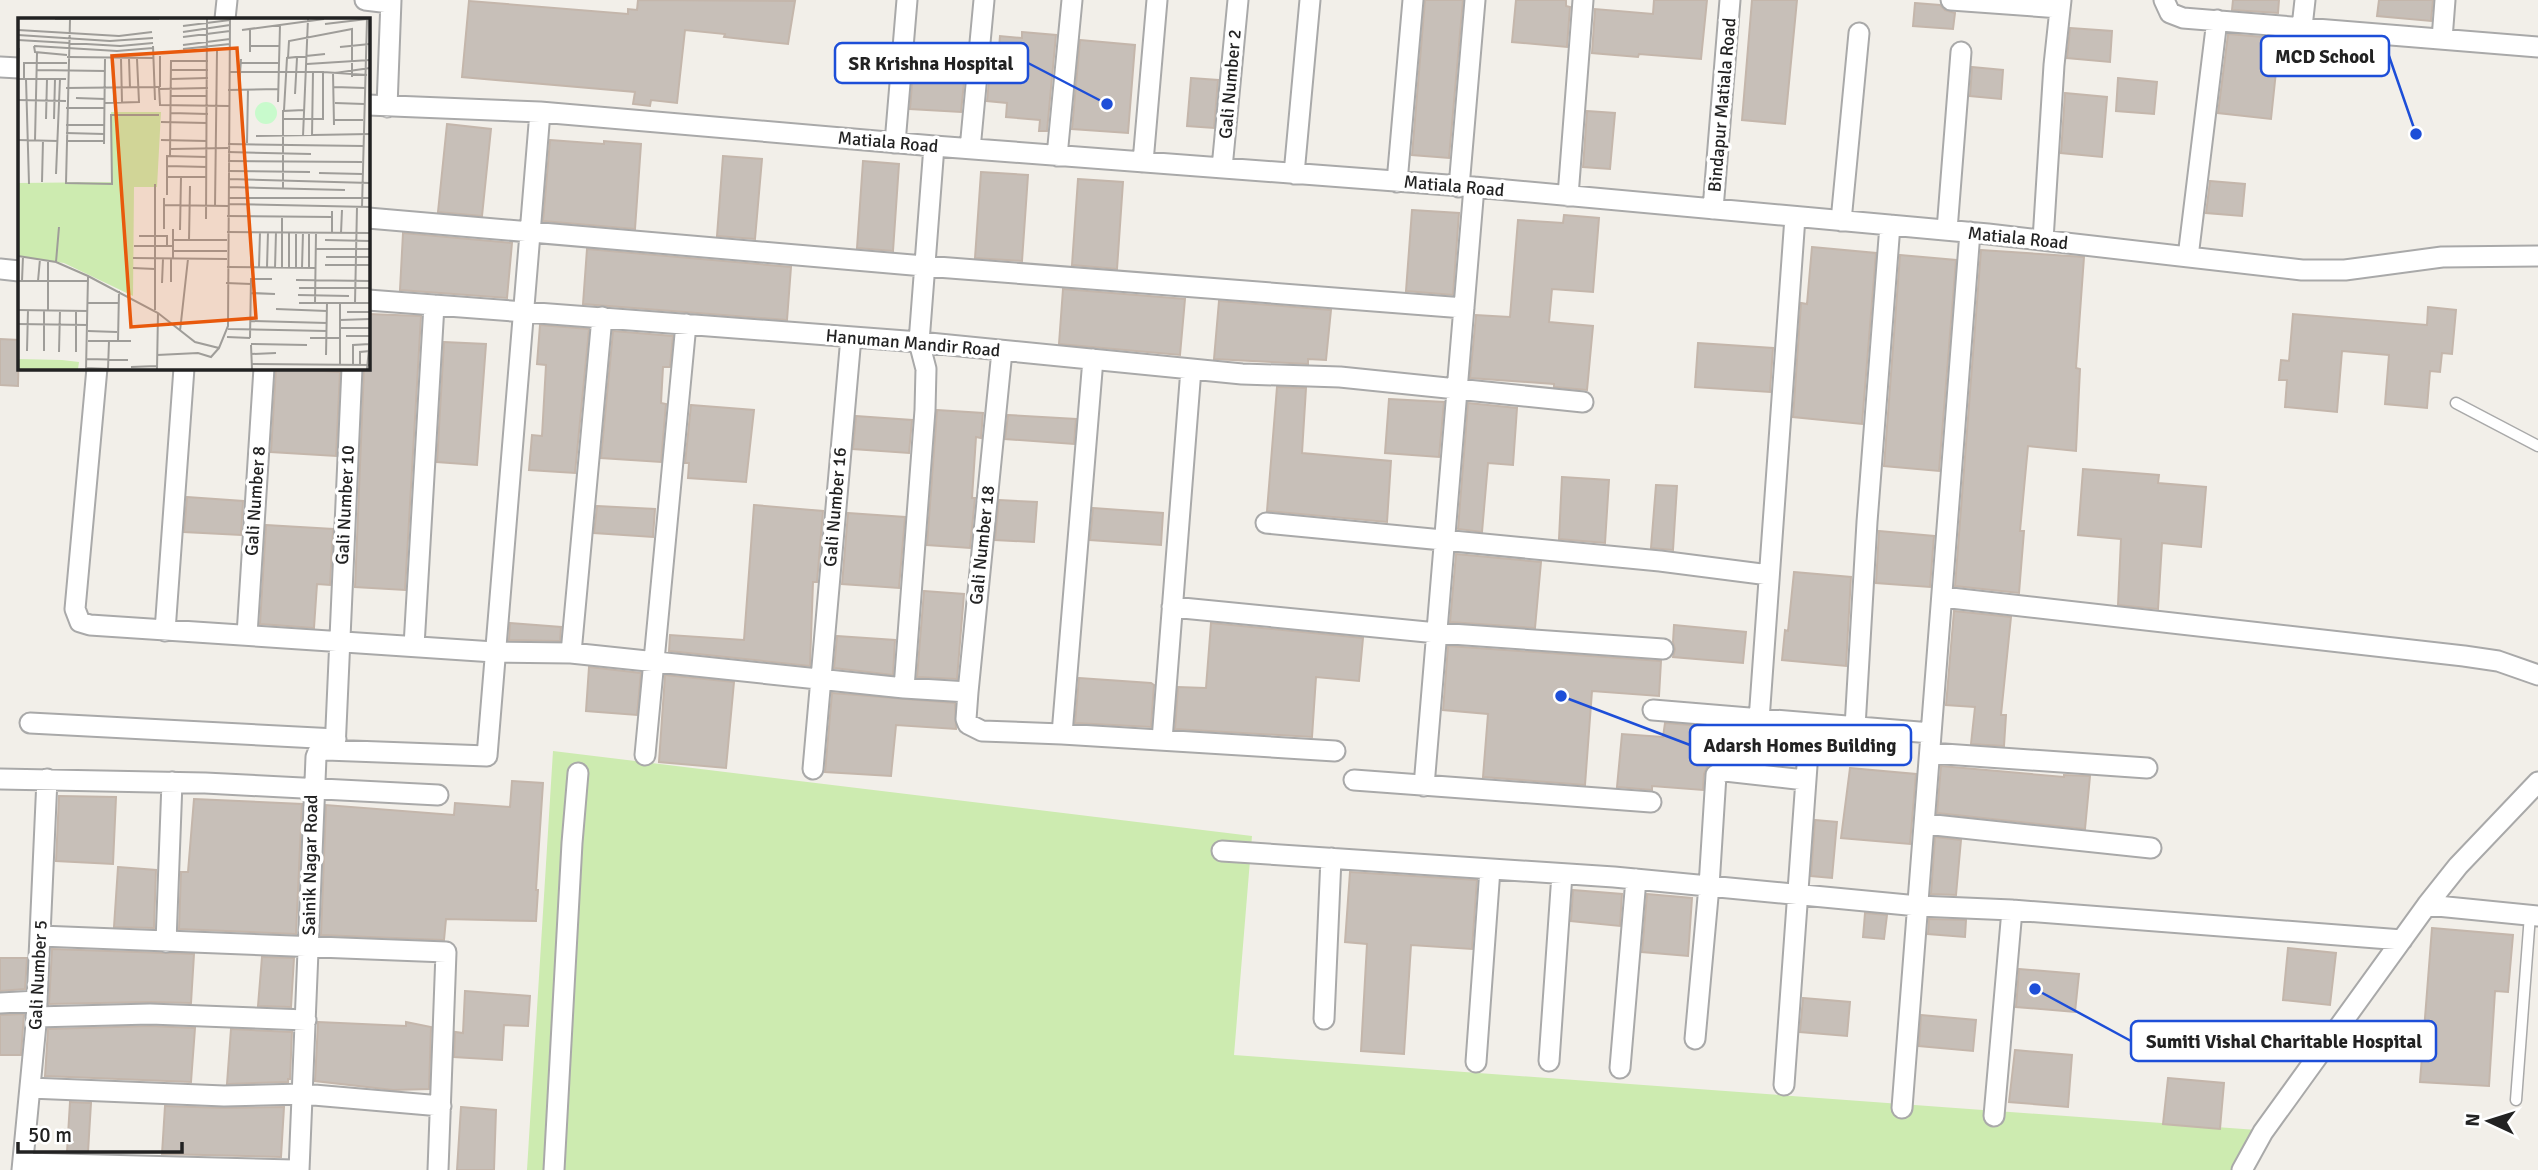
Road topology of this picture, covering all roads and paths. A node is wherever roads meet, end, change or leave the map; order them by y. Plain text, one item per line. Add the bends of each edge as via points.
1 (227, 0) edge
2 (365, 0) edge
3 (907, 0) edge
4 (984, 0) edge
5 (1072, 0) edge
6 (1157, 0) edge
7 (1238, 0) edge
8 (1310, 0) edge
9 (1413, 0) edge
10 (1475, 0) edge
11 (1583, 0) edge
12 (1730, 0) edge
13 (1951, 0) edge
14 (2164, 0) edge
15 (2305, 0) edge
16 (2445, 0) edge
17 (391, 2) edge
18 (2060, 4) edge
19 (225, 18) edge
20 (2217, 20) junction
21 (2302, 27) junction
22 (1859, 33) dead end
23 (2442, 39) junction
24 (2538, 47) edge
25 (1961, 52) dead end
26 (0, 67) edge
27 (18, 68) edge
28 (369, 105) edge
29 (387, 107) junction
30 (540, 112) junction
31 (895, 143) junction
32 (934, 146) junction
33 (970, 149) junction
34 (1057, 156) junction
35 (1143, 162) junction
36 (1222, 168) junction
37 (1294, 174) junction
38 (1398, 182) junction
39 (1467, 187) junction
40 (1568, 196) junction
41 (1713, 209) junction
42 (1796, 216) junction
43 (369, 218) edge
44 (1840, 221) junction
45 (1890, 225) junction
46 (1947, 230) junction
47 (530, 231) junction
48 (1970, 232) junction
49 (2043, 240) junction
50 (2538, 256) edge
51 (2188, 257) junction
52 (924, 266) junction
53 (0, 270) edge
54 (18, 271) edge
55 (369, 300) edge
56 (434, 305) junction
57 (1464, 308) junction
58 (524, 312) junction
59 (602, 317) junction
60 (686, 324) junction
61 (851, 337) junction
62 (919, 342) junction
63 (1002, 351) junction
64 (1093, 359) junction
65 (97, 369) edge
66 (184, 369) edge
67 (264, 369) edge
68 (352, 369) edge
69 (1191, 369) junction
70 (1458, 388) junction
71 (1583, 402) dead end
72 (2456, 403) dead end
73 (2538, 446) edge
74 (1266, 523) dead end
75 (1445, 540) junction
76 (1769, 575) junction
77 (1942, 597) junction
78 (1172, 607) junction
79 (164, 631) junction
80 (1437, 633) junction
81 (247, 635) junction
82 (339, 642) junction
83 (414, 646) junction
84 (1663, 649) dead end
85 (494, 652) junction
86 (571, 653) junction
87 (653, 663) junction
88 (2538, 675) edge
89 (820, 677) junction
90 (904, 688) junction
91 (968, 692) junction
92 (1653, 710) dead end
93 (1759, 720) junction
94 (30, 723) dead end
95 (1810, 724) junction
96 (1855, 727) junction
97 (1931, 733) junction
98 (1062, 734) junction
99 (1161, 740) junction
100 (335, 745) junction
101 (1335, 751) dead end
102 (1930, 753) junction
103 (645, 754) dead end
104 (2147, 768) dead end
105 (813, 769) dead end
106 (578, 773) dead end
107 (0, 779) edge
108 (47, 779) junction
109 (1354, 779) dead end
110 (1805, 780) junction
111 (172, 782) junction
112 (2538, 782) edge
113 (1424, 786) junction
114 (315, 788) junction
115 (438, 795) dead end
116 (1651, 802) dead end
117 (1925, 824) junction
118 (2151, 848) dead end
119 (1222, 851) dead end
120 (1331, 858) junction
121 (1490, 869) junction
122 (1562, 874) junction
123 (1636, 879) junction
124 (1709, 886) junction
125 (1798, 895) junction
126 (2427, 905) junction
127 (1918, 906) junction
128 (2011, 910) junction
129 (2534, 915) edge
130 (40, 936) junction
131 (2402, 940) junction
132 (166, 942) junction
133 (309, 948) junction
134 (0, 1003) edge
135 (36, 1009) junction
136 (1324, 1019) dead end
137 (306, 1020) junction
138 (1695, 1039) dead end
139 (1549, 1061) dead end
140 (1476, 1062) dead end
141 (1620, 1068) dead end
142 (1784, 1085) dead end
143 (30, 1088) junction
144 (302, 1094) junction
145 (2516, 1100) dead end
146 (441, 1106) junction
147 (1902, 1108) dead end
148 (1994, 1116) dead end
149 (23, 1167) edge
150 (296, 1170) edge
151 (438, 1170) edge
152 (554, 1170) edge
153 (2242, 1170) edge

1 - 19 street
2 - 17 street
3 - 31 street
4 - 33 street
5 - 34 street
6 - 35 street
7 - 36 street, Gali Number 2
8 - 37 street
9 - 38 street
10 - 39 street
11 - 40 street
12 - 41 street, Bindapur Matiala Road
13 - 18 street
14 - 20 street via 2170,13 2183,18
15 - 21 street
16 - 23 street
17 - 29 street
18 - 49 street
20 - 21 street
20 - 51 street
21 - 23 street
22 - 44 street
23 - 24 street
25 - 46 street
26 - 27 street
28 - 29 street, Matiala Road
29 - 30 street, Matiala Road
30 - 31 street, Matiala Road
30 - 47 street
31 - 32 street, Matiala Road
32 - 33 street, Matiala Road
32 - 52 street
33 - 34 street, Matiala Road
34 - 35 street, Matiala Road
35 - 36 street, Matiala Road
36 - 37 street, Matiala Road
37 - 38 street, Matiala Road
38 - 39 street, Matiala Road
39 - 40 street, Matiala Road
39 - 57 street
40 - 41 street, Matiala Road
41 - 42 street, Matiala Road
42 - 44 street, Matiala Road
42 - 76 street
43 - 47 street
44 - 45 street, Matiala Road
45 - 46 street, Matiala Road
45 - 96 street
46 - 48 street, Matiala Road
47 - 52 street
47 - 58 street
48 - 49 street, Matiala Road
48 - 77 street
49 - 51 street, Matiala Road
50 - 51 street, Matiala Road via 2442,257 2323,271
52 - 57 street
52 - 62 street
53 - 54 street
55 - 56 street, Hanuman Mandir Road
56 - 58 street, Hanuman Mandir Road
56 - 83 street
57 - 70 street
58 - 59 street, Hanuman Mandir Road
58 - 85 street
59 - 60 street, Hanuman Mandir Road
59 - 86 street
60 - 61 street, Hanuman Mandir Road
60 - 87 street
61 - 62 street, Hanuman Mandir Road
61 - 89 street, Gali Number 16
62 - 63 street, Hanuman Mandir Road
62 - 90 street via 926,382
63 - 64 street, Hanuman Mandir Road
63 - 91 street, Gali Number 18
64 - 69 street, Hanuman Mandir Road
64 - 98 street
65 - 79 street via 76,617 90,625
66 - 79 street
67 - 81 street, Gali Number 8
68 - 82 street, Gali Number 10
69 - 70 street, Hanuman Mandir Road
69 - 78 street
70 - 71 street, Hanuman Mandir Road
70 - 75 street
72 - 73 lane
74 - 75 street
75 - 76 street
75 - 80 street
76 - 93 street
77 - 88 street via 2464,656 2498,661
77 - 97 street
78 - 80 street
78 - 99 street
79 - 81 street
80 - 84 street
80 - 113 street
81 - 82 street
82 - 83 street
82 - 100 street, Gali Number 10
83 - 85 street
85 - 86 street
85 - 100 street via 486,757
86 - 87 street
87 - 89 street
87 - 103 street
89 - 90 street
89 - 105 street, Gali Number 16
90 - 91 street
91 - 98 street, Gali Number 18 via 966,719 982,731
92 - 93 street
93 - 95 street
94 - 100 street
95 - 96 street
95 - 110 street
96 - 97 street
97 - 102 street
98 - 99 street
99 - 101 street
100 - 114 street via 318,752
102 - 104 street
102 - 117 street
106 - 152 street
107 - 108 street, Sainik Nagar Road
108 - 111 street, Sainik Nagar Road
108 - 130 street, Gali Number 5
109 - 113 street
110 - 124 street via 1725,771 1716,775
110 - 125 street
111 - 114 street, Sainik Nagar Road
111 - 132 street
112 - 126 street
113 - 116 street
114 - 115 street
114 - 133 street, Sainik Nagar Road
117 - 118 street
117 - 127 street
119 - 120 street
120 - 121 street
120 - 136 street
121 - 122 street
121 - 140 street
122 - 123 street
122 - 139 street
123 - 124 street
123 - 141 street
124 - 125 street
124 - 138 street
125 - 127 street
125 - 142 street
126 - 129 street
126 - 131 street
127 - 128 street
127 - 147 street
128 - 131 street
128 - 148 street
129 - 145 lane
130 - 132 street
130 - 135 street, Gali Number 5
131 - 153 street via 2263,1132
132 - 133 street
133 - 137 street, Sainik Nagar Road
133 - 146 street via 446,953
134 - 135 street
135 - 137 street
135 - 143 street, Gali Number 5
137 - 144 street, Sainik Nagar Road
143 - 144 street via 224,1096
143 - 149 street, Gali Number 5
144 - 146 street
144 - 150 street, Sainik Nagar Road
146 - 151 street
149 - 150 street

